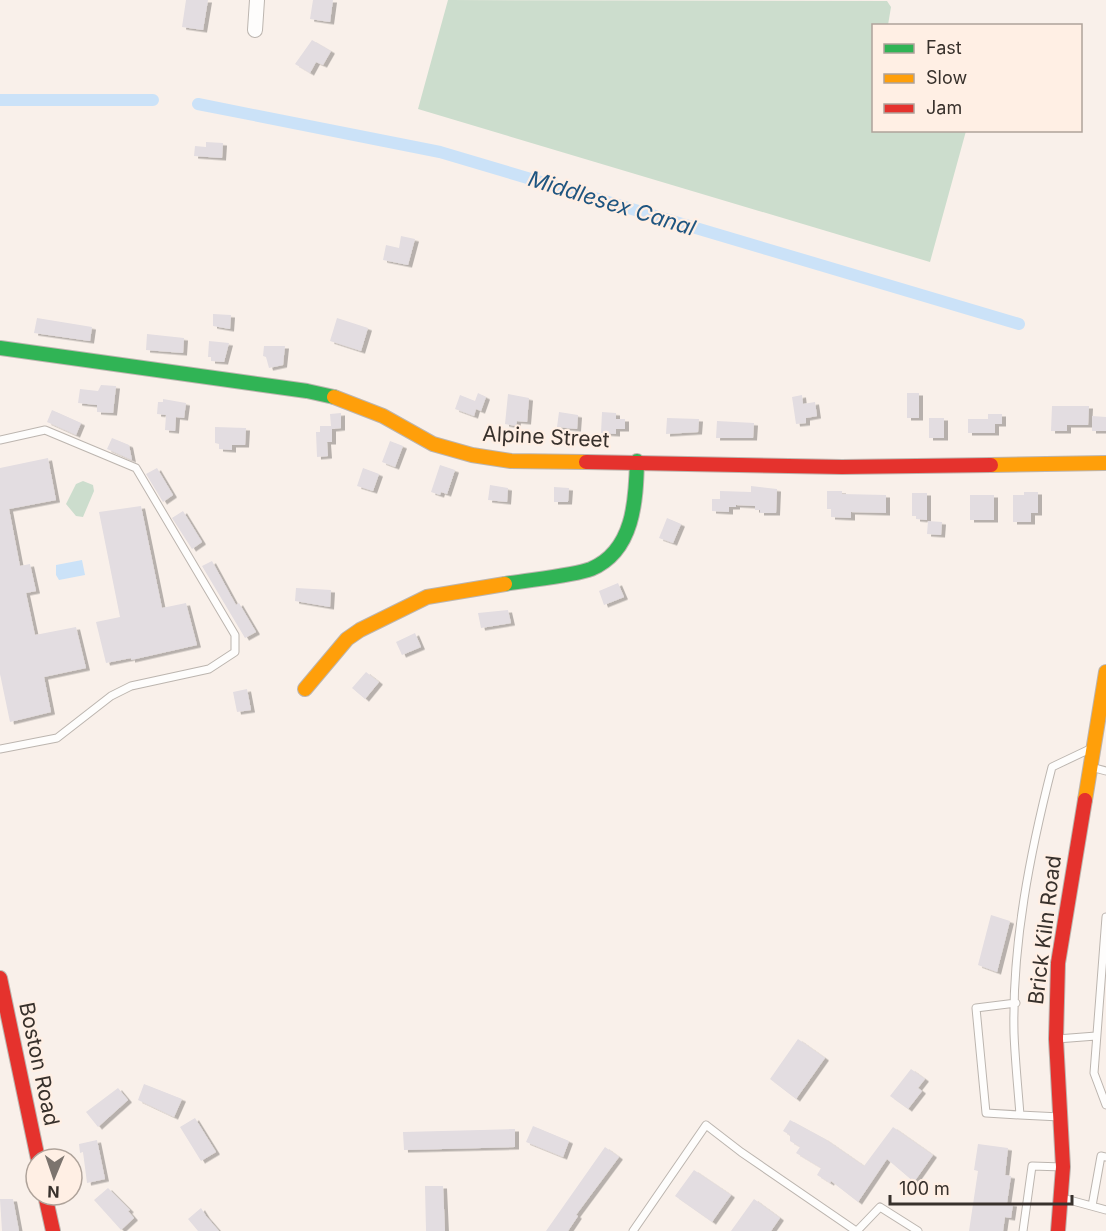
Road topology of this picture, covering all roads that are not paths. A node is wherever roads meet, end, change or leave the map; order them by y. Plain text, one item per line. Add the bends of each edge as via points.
1 (257, 0) edge
2 (255, 30) dead end
3 (0, 348) edge
4 (0, 440) edge
5 (637, 461) junction
6 (1106, 463) edge
7 (1106, 672) edge
8 (305, 689) dead end
9 (1094, 747) junction
10 (0, 749) edge
11 (1091, 767) junction
12 (1106, 771) edge
13 (1106, 917) edge
14 (0, 978) edge
15 (1016, 1003) junction
16 (1096, 1036) junction
17 (1056, 1039) junction
18 (1106, 1105) edge
19 (1020, 1115) junction
20 (1060, 1117) junction
21 (35, 1147) edge
22 (1106, 1157) edge
23 (1063, 1167) junction
24 (1062, 1198) junction
25 (1092, 1206) junction
26 (48, 1207) edge
27 (1106, 1210) edge
28 (53, 1231) edge
29 (633, 1231) edge
30 (857, 1231) edge
31 (918, 1231) edge
32 (1023, 1231) edge
33 (1058, 1231) edge

1 - 2 street
3 - 5 street, Alpine Street via 334,397 383,416 433,444 471,455 511,461
4 - 10 lane via 45,430 136,468 234,635 235,652 209,669 131,686 111,696 57,738
5 - 6 street, Alpine Street via 842,467
5 - 8 street via 633,520 624,540 609,557 591,569 428,597 360,630
7 - 9 street, Brick Kiln Road
9 - 11 street, Brick Kiln Road
9 - 15 lane via 1052,767 1039,818 1019,938
11 - 12 lane
11 - 17 street, Brick Kiln Road via 1058,963
13 - 16 lane
14 - 21 street, Boston Road
15 - 19 lane via 1014,1033
15 - 19 lane via 976,1008 986,1113
16 - 17 lane
16 - 18 lane via 1094,1073
17 - 20 street, Brick Kiln Road
19 - 20 lane
20 - 23 street, Brick Kiln Road
22 - 25 lane via 1101,1156
23 - 24 street, Brick Kiln Road
23 - 32 lane via 1032,1166
24 - 25 lane
24 - 33 street, Brick Kiln Road
25 - 27 lane
26 - 28 street
29 - 30 lane via 706,1125
30 - 31 lane via 880,1207

